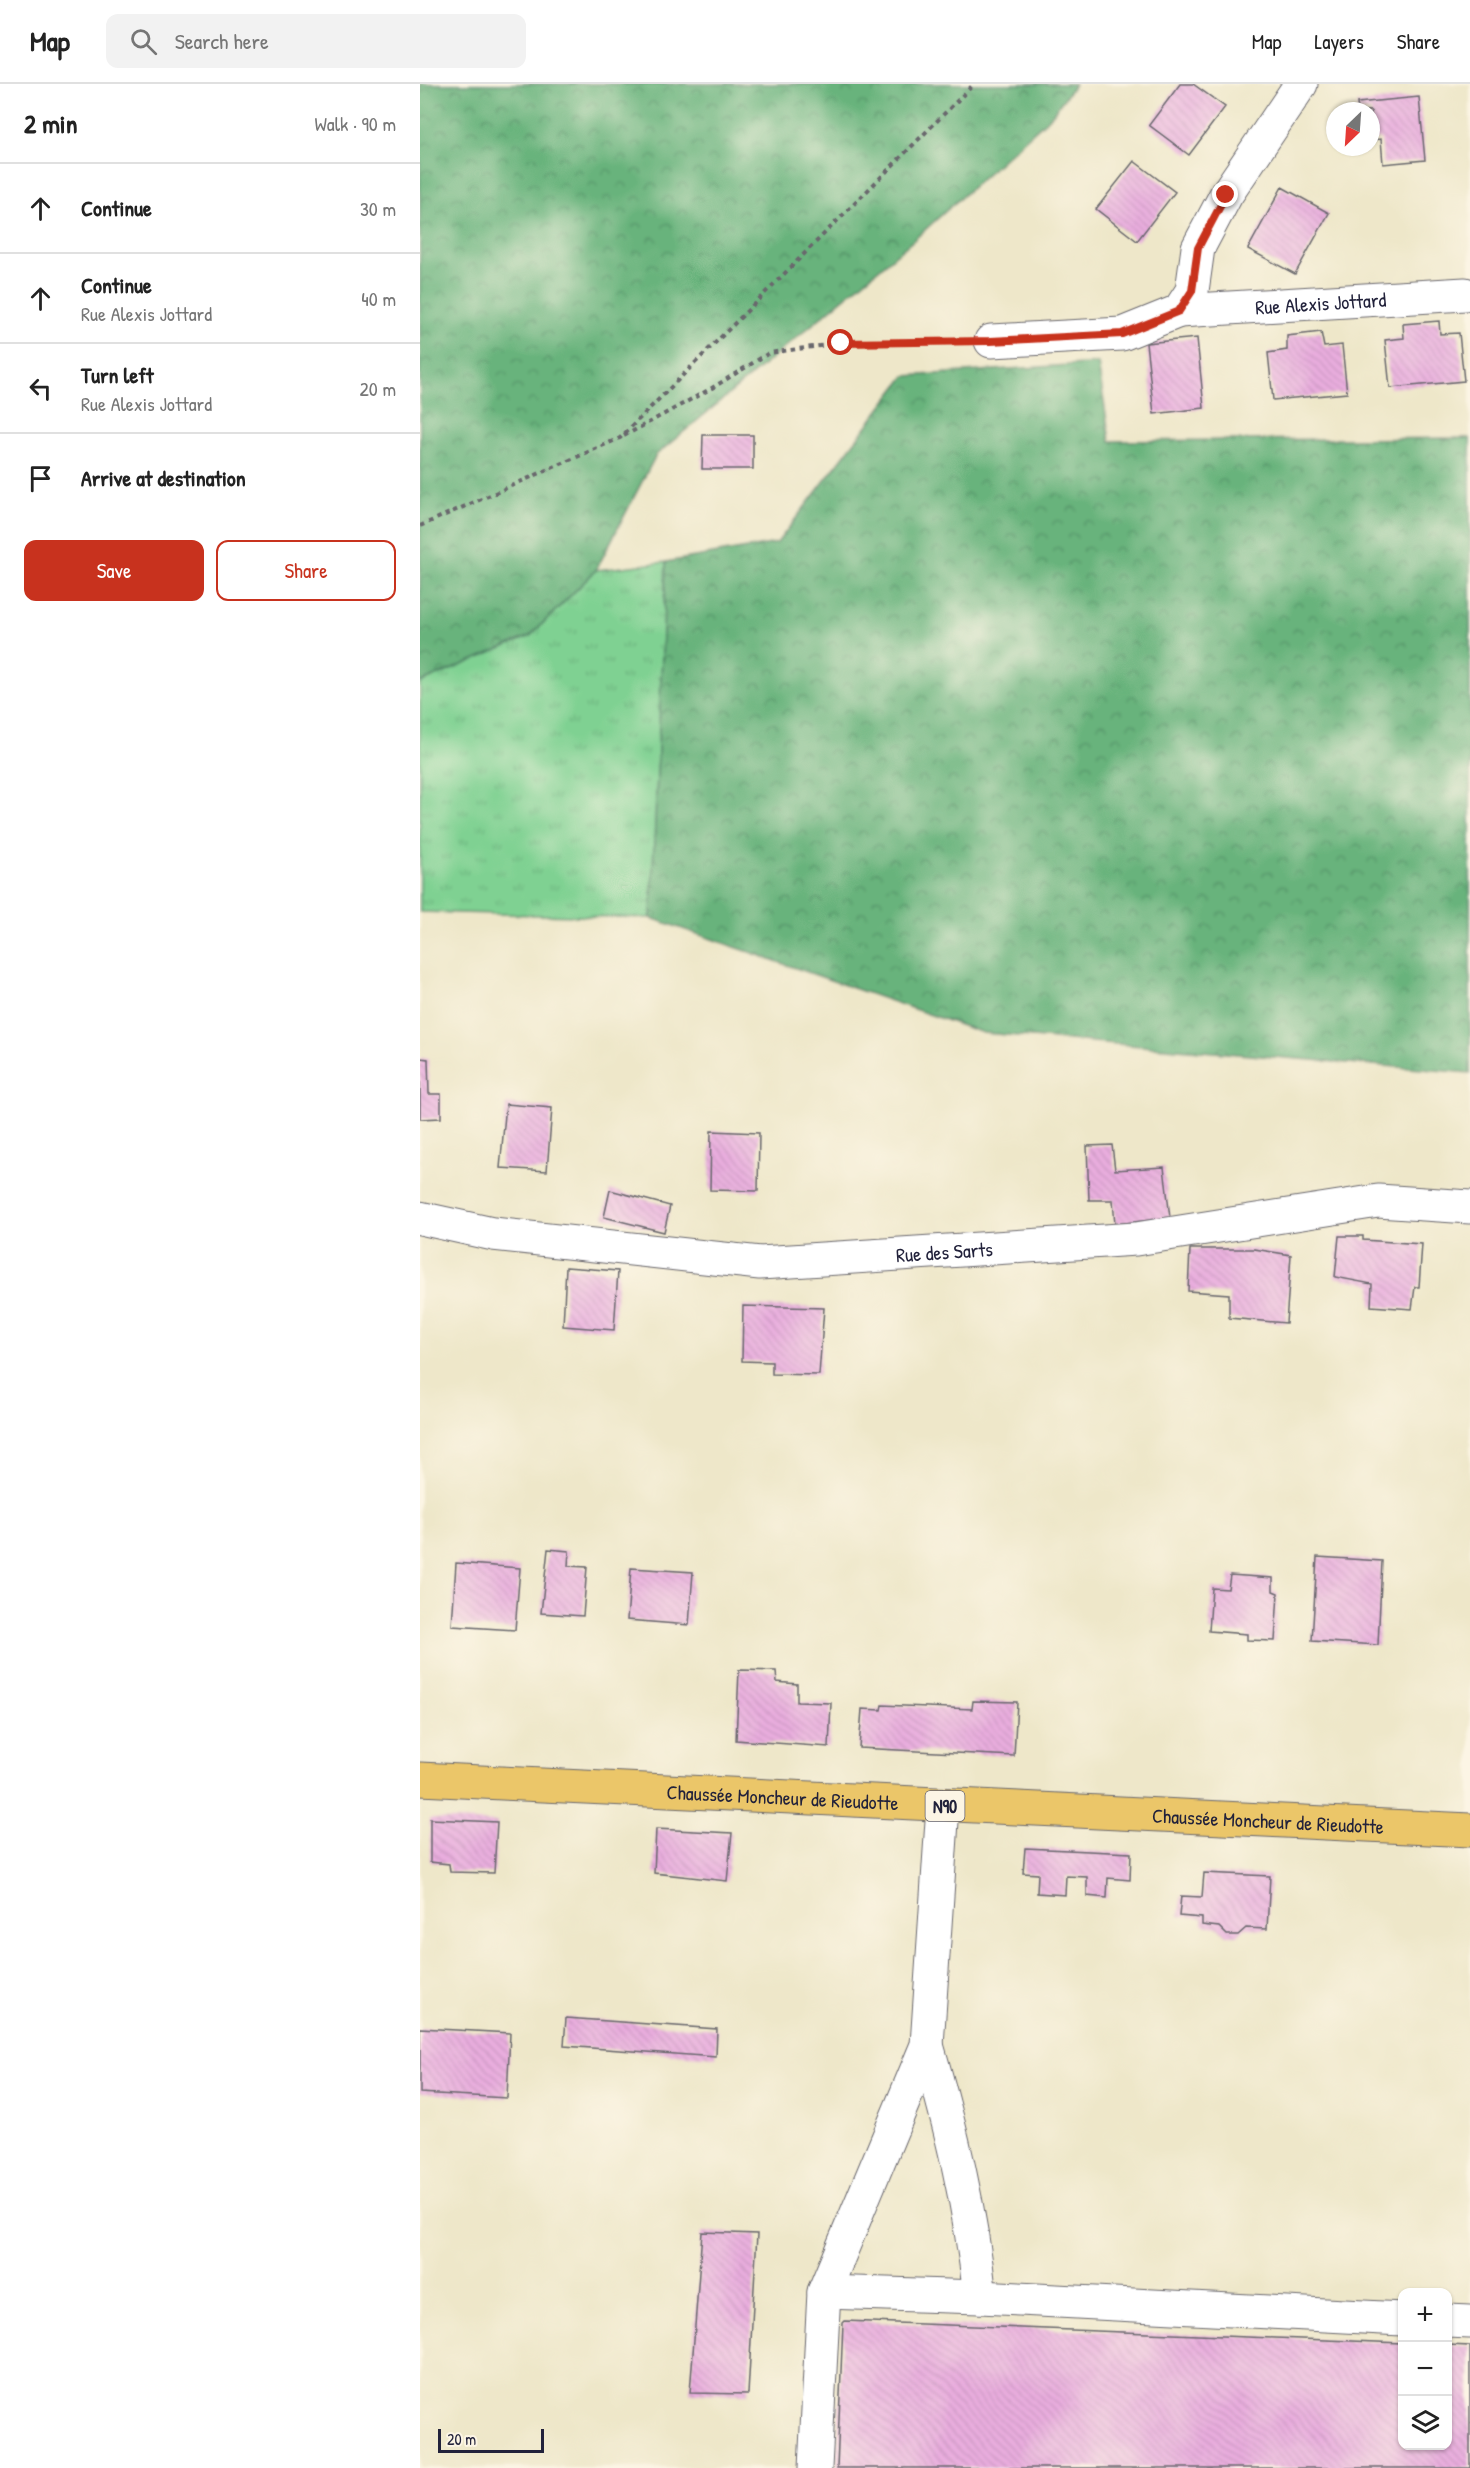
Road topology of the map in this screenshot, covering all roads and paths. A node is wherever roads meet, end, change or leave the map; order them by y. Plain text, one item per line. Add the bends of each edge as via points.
1 (974, 84) edge
2 (1301, 84) edge
3 (1464, 294) dead end
4 (1179, 311) junction
5 (990, 341) joint
6 (620, 438) junction
7 (420, 526) edge
8 (1470, 1207) edge
9 (420, 1218) edge
10 (420, 1779) edge
11 (943, 1806) junction
12 (1470, 1830) edge
13 (927, 2045) junction
14 (824, 2292) junction
15 (980, 2297) junction
16 (1398, 2319) edge
17 (1452, 2321) edge
18 (1470, 2322) edge
19 (815, 2468) edge

1 - 6 path
2 - 4 street via 1226,195 1198,248 1192,291
3 - 4 street, Rue Alexis Jottard
4 - 5 street, Rue Alexis Jottard via 1122,334
5 - 6 path via 841,343 768,353
6 - 7 path
8 - 9 street, Rue des Sarts via 1378,1201 1136,1239 760,1263 493,1234
10 - 11 main road, Chaussée Moncheur de Rieudotte / N90
11 - 12 main road, Chaussée Moncheur de Rieudotte / N90
11 - 13 street
13 - 14 street
13 - 15 street via 956,2146 974,2235
14 - 15 street
14 - 19 street
15 - 16 street
17 - 18 street

